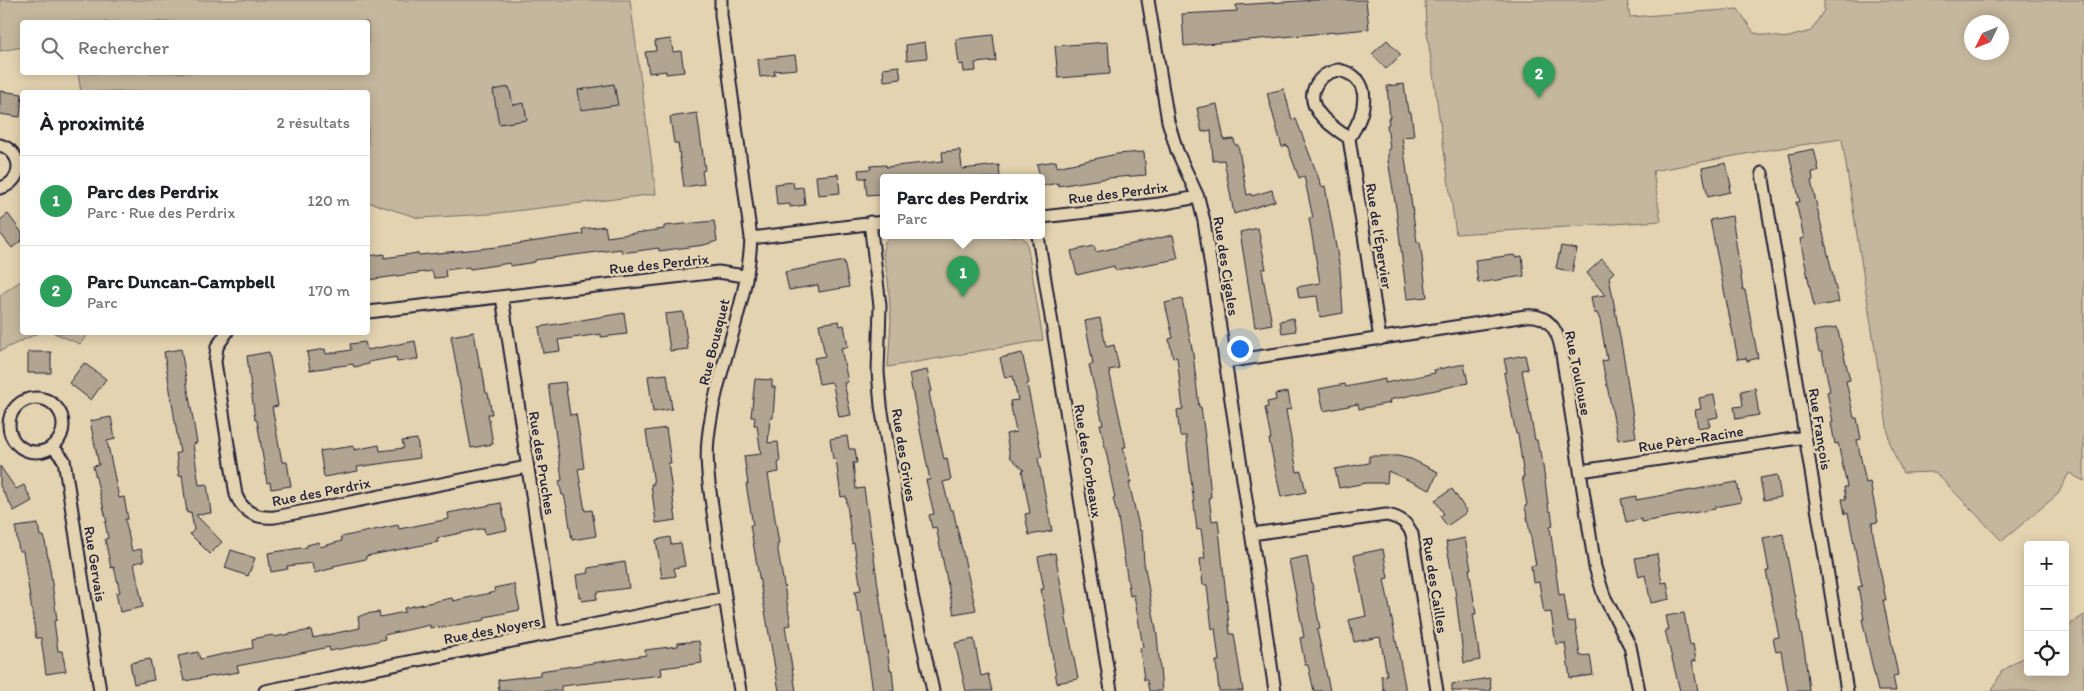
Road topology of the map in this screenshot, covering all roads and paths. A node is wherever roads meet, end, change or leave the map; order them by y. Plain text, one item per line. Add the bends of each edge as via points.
1 (721, 0) edge
2 (1148, 0) edge
3 (1349, 138) junction
4 (0, 145) edge
5 (1762, 173) dead end
6 (0, 188) edge
7 (1198, 197) junction
8 (1045, 217) edge
9 (870, 222) junction
10 (880, 222) edge
11 (751, 238) junction
12 (1038, 239) edge
13 (745, 276) junction
14 (502, 297) junction
15 (370, 312) edge
16 (225, 335) edge
17 (1380, 339) junction
18 (1225, 362) junction
19 (1806, 437) junction
20 (52, 446) junction
21 (527, 467) junction
22 (1581, 472) junction
23 (1252, 534) junction
24 (725, 598) junction
25 (553, 633) junction
26 (100, 691) edge
27 (265, 691) edge
28 (740, 691) edge
29 (933, 691) edge
30 (1111, 691) edge
31 (1275, 691) edge
32 (1437, 691) edge
33 (1639, 691) edge
34 (1847, 691) edge

1 - 11 street, Rue Bousquet
2 - 7 street, Rue des Cigales via 1168,121 1177,151
3 - 3 street via 1362,114 1364,93 1361,84 1347,72 1329,72 1315,85 1314,103 1318,112
3 - 17 street, Rue de l'Épervier
4 - 6 street via 12,151 18,170 12,183
5 - 19 street, Rue François
7 - 8 street, Rue des Perdrix
7 - 18 street, Rue des Cigales
9 - 10 street
9 - 11 street
9 - 29 street, Rue des Grives via 880,306 878,372 881,406 914,603
11 - 13 street, Rue Bousquet
12 - 30 street, Rue des Corbeaux
13 - 14 street, Rue des Perdrix via 718,272
13 - 24 street, Rue Bousquet via 718,384 708,441 709,478
14 - 15 street, Rue des Perdrix
14 - 21 street, Rue des Pruches
16 - 21 street, Rue des Perdrix via 217,347 215,362 236,495 244,508 253,514 263,518 275,517
17 - 18 street, Rue Toulouse
17 - 22 street, Rue Toulouse via 1531,315 1545,320 1558,335
18 - 23 street, Rue des Cigales
19 - 22 street, Rue Père-Racine
19 - 34 street, Rue François
20 - 20 street via 62,433 58,409 44,399 20,403 10,419 12,437 26,450 35,452
20 - 26 street, Rue Gervais via 64,460
21 - 25 street, Rue des Pruches
22 - 33 street, Rue Toulouse via 1595,567 1610,608 1630,646
23 - 31 street, Rue des Cigales
23 - 32 street, Rue des Cailles via 1386,514 1404,522 1412,534
24 - 25 street, Rue des Noyers
24 - 28 street, Rue Bousquet
25 - 27 street, Rue des Noyers

